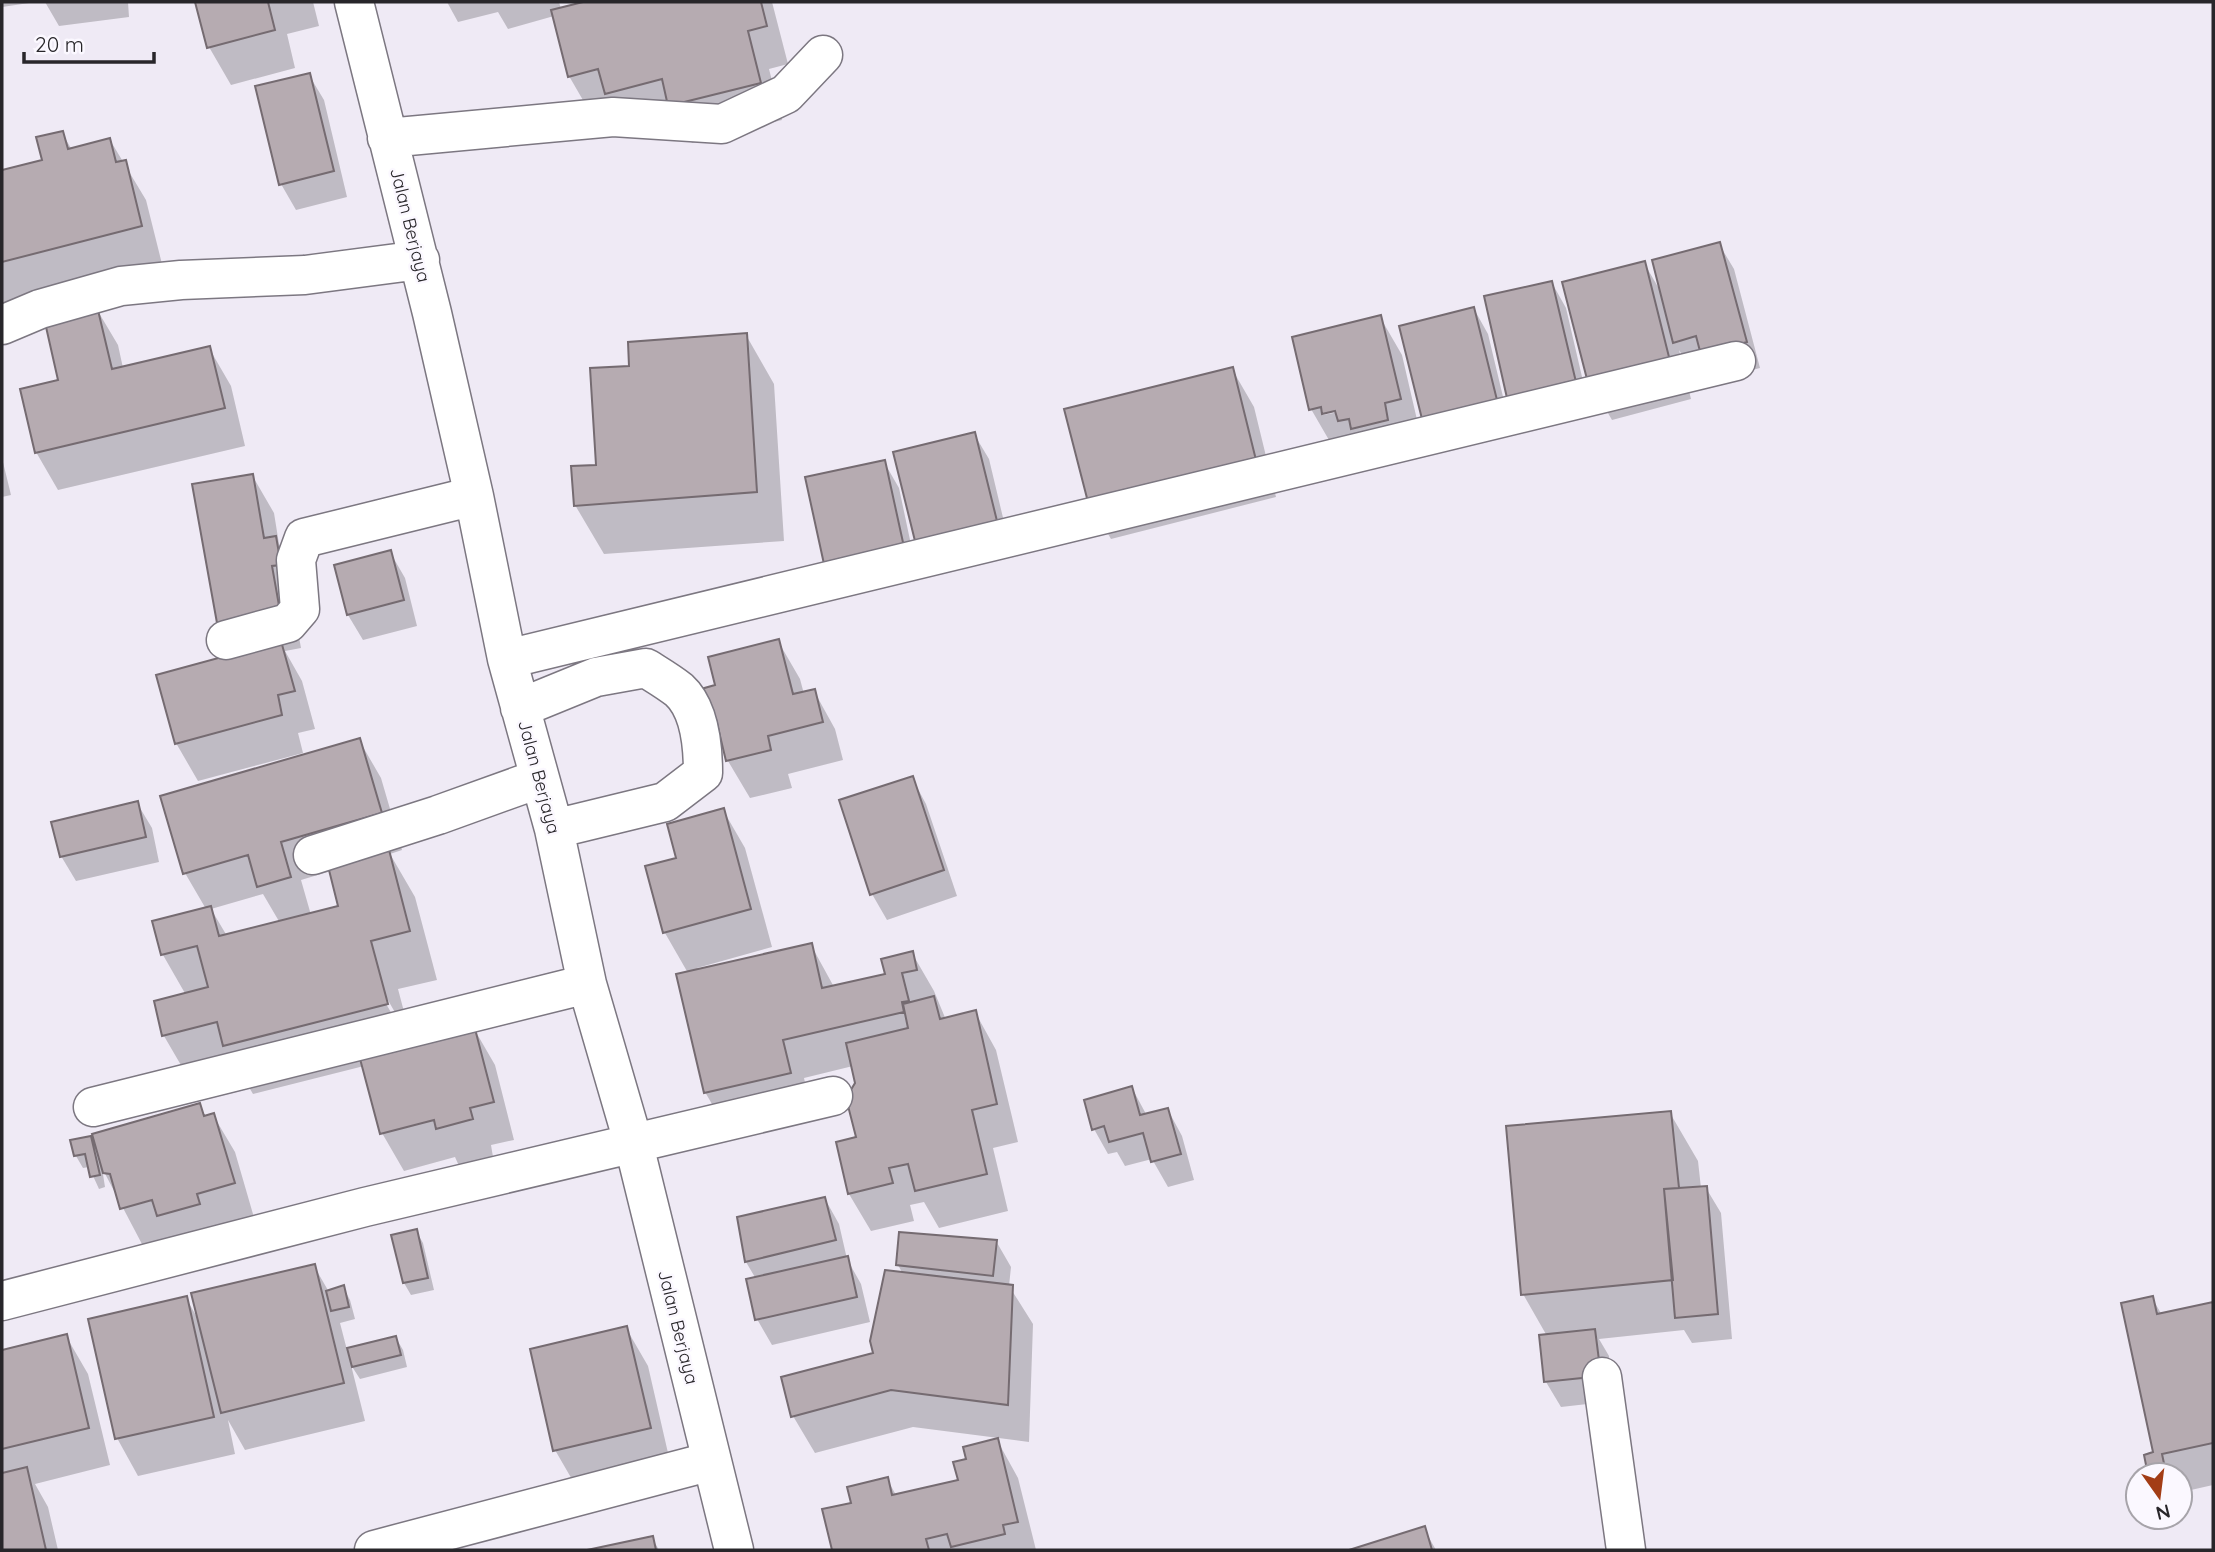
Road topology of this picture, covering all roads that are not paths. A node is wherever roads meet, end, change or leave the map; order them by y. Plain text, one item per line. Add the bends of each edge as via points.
1 (354, 2) edge
2 (823, 55) dead end
3 (387, 138) junction
4 (420, 260) junction
5 (2, 325) edge
6 (1737, 361) dead end
7 (474, 496) junction
8 (226, 640) dead end
9 (507, 659) junction
10 (520, 708) junction
11 (538, 779) junction
12 (554, 830) junction
13 (313, 855) dead end
14 (587, 984) junction
15 (833, 1096) dead end
16 (93, 1107) dead end
17 (634, 1145) junction
18 (2, 1301) edge
19 (1602, 1377) dead end
20 (712, 1461) junction
21 (374, 1550) edge
22 (734, 1550) edge
23 (1626, 1550) edge

1 - 3 street, Jalan Berjaya
2 - 3 street via 786,94 722,124 613,117
3 - 4 street, Jalan Berjaya
4 - 5 street via 305,275 121,286
4 - 7 street, Jalan Berjaya
6 - 9 street
7 - 8 street via 303,538 296,560 300,609 288,623
7 - 9 street, Jalan Berjaya
9 - 10 street, Jalan Berjaya
10 - 11 street, Jalan Berjaya
10 - 12 street via 596,677 646,668 680,691 692,709 703,747 703,773 665,802
11 - 12 street, Jalan Berjaya
11 - 13 street
12 - 14 street, Jalan Berjaya
14 - 16 street
14 - 17 street, Jalan Berjaya
15 - 17 street
17 - 18 street via 365,1207
17 - 20 street, Jalan Berjaya
19 - 23 street
20 - 21 street
20 - 22 street, Jalan Berjaya

